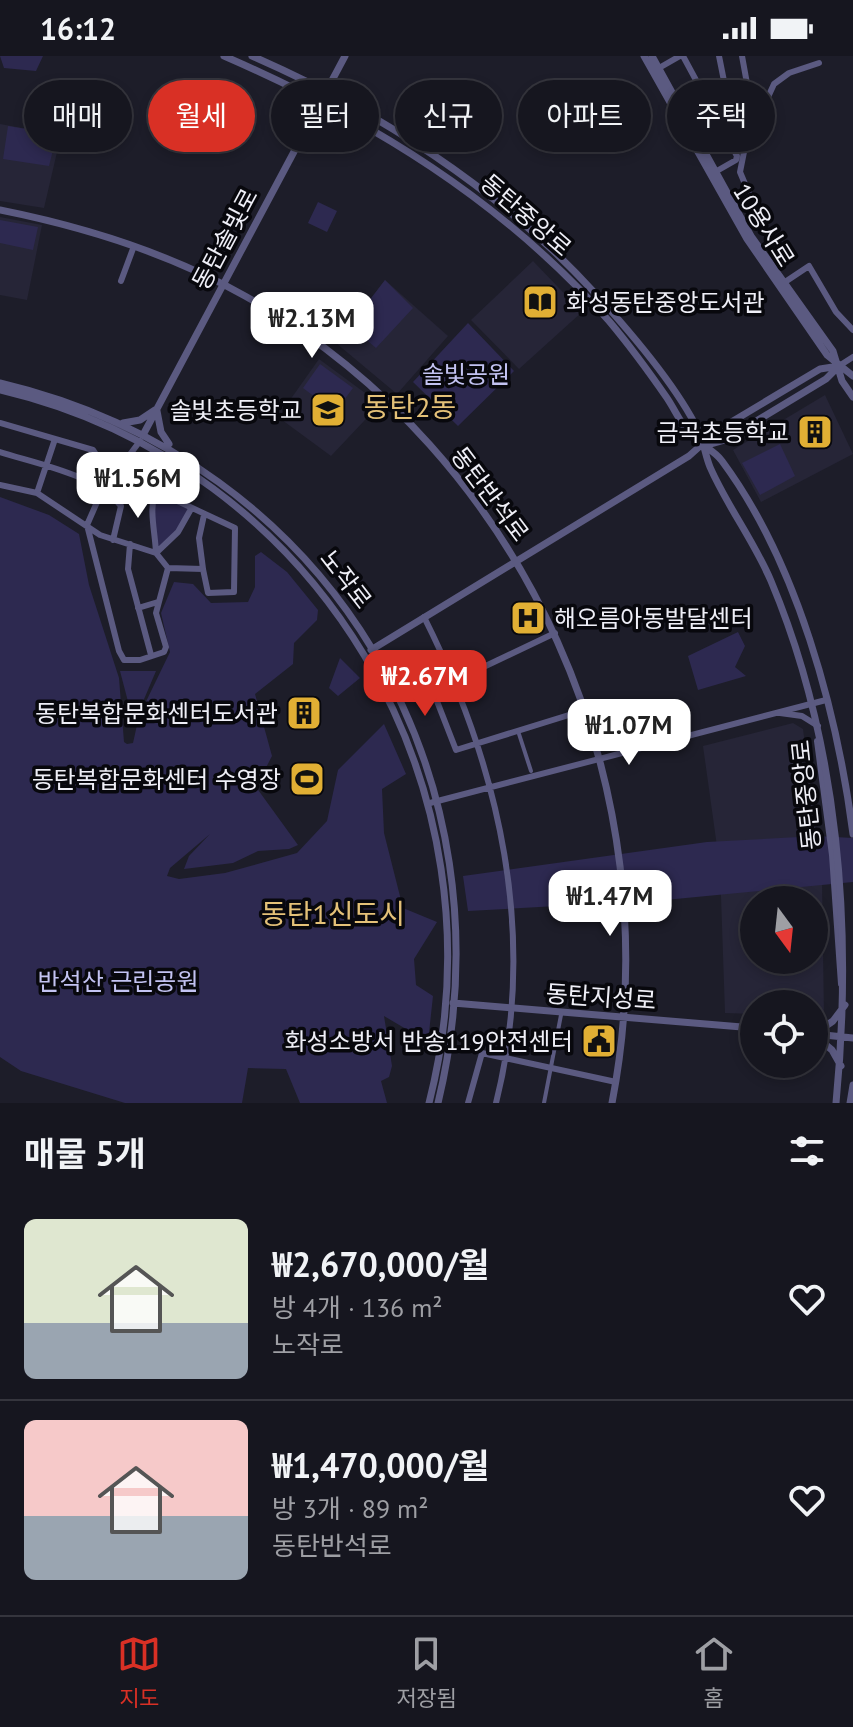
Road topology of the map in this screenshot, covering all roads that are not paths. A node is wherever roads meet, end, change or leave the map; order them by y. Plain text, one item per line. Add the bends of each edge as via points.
1 (224, 56) edge
2 (252, 56) edge
3 (345, 56) edge
4 (644, 56) edge
5 (652, 56) edge
6 (681, 56) edge
7 (719, 56) edge
8 (742, 56) edge
9 (819, 63) dead end
10 (659, 68) junction
11 (275, 80) edge
12 (301, 80) edge
13 (332, 80) edge
14 (695, 80) edge
15 (724, 80) edge
16 (745, 80) edge
17 (379, 124) edge
18 (379, 134) edge
19 (294, 152) edge
20 (734, 152) edge
21 (715, 172) junction
22 (0, 210) edge
23 (749, 237) junction
24 (134, 246) junction
25 (121, 281) dead end
26 (785, 282) junction
27 (224, 284) junction
28 (853, 330) edge
29 (853, 357) edge
30 (839, 366) junction
31 (853, 376) edge
32 (0, 383) edge
33 (0, 390) edge
34 (853, 397) edge
35 (157, 409) junction
36 (0, 423) edge
37 (119, 427) junction
38 (142, 437) junction
39 (55, 439) junction
40 (704, 446) junction
41 (171, 448) junction
42 (0, 452) edge
43 (165, 455) junction
44 (46, 466) junction
45 (122, 469) junction
46 (729, 472) junction
47 (716, 479) junction
48 (85, 482) junction
49 (0, 485) edge
50 (103, 490) junction
51 (155, 491) junction
52 (37, 493) junction
53 (191, 509) junction
54 (204, 515) junction
55 (87, 525) junction
56 (113, 540) junction
57 (130, 544) junction
58 (156, 553) junction
59 (516, 561) junction
60 (168, 568) junction
61 (203, 569) junction
62 (158, 602) junction
63 (138, 608) junction
64 (424, 617) junction
65 (351, 625) junction
66 (555, 633) junction
67 (368, 651) junction
68 (151, 655) junction
69 (388, 676) junction
70 (380, 681) junction
71 (455, 682) junction
72 (826, 700) junction
73 (813, 703) junction
74 (586, 709) junction
75 (777, 713) junction
76 (818, 726) junction
77 (519, 734) dead end
78 (479, 742) junction
79 (601, 758) junction
80 (531, 771) dead end
81 (429, 774) junction
82 (420, 776) junction
83 (491, 787) junction
84 (437, 801) junction
85 (427, 804) junction
86 (853, 834) edge
87 (447, 964) junction
88 (457, 964) junction
89 (450, 1003) junction
90 (847, 1003) junction
91 (511, 1009) junction
92 (561, 1015) junction
93 (624, 1019) junction
94 (828, 1024) edge
95 (740, 1027) edge
96 (447, 1033) junction
97 (828, 1035) edge
98 (849, 1037) edge
99 (828, 1047) edge
100 (505, 1058) junction
101 (553, 1068) junction
102 (841, 1068) junction
103 (616, 1082) junction
104 (853, 1085) edge
105 (429, 1103) edge
106 (438, 1103) edge
107 (468, 1103) edge
108 (496, 1103) edge
109 (544, 1103) edge
110 (612, 1103) edge
111 (836, 1103) edge
112 (850, 1103) edge

1 - 11 street, 동탄중앙로
2 - 12 street, 동탄중앙로
3 - 13 street, 동탄솔빛로
4 - 23 street, 10용사로
5 - 10 street, 10용사로
6 - 10 street
6 - 14 street
7 - 15 street
8 - 16 street
9 - 23 street via 774,84 745,147 740,172 766,225
10 - 21 street, 10용사로
17 - 40 street, 동탄중앙로 via 450,166 569,268 641,349 698,428
18 - 40 street, 동탄중앙로 via 430,163 530,242 611,324
19 - 27 street, 동탄솔빛로
20 - 21 street via 736,160
21 - 23 street, 10용사로
22 - 24 street, 동탄반석로
23 - 26 street, 10용사로
23 - 30 street, 10용사로
24 - 25 street
24 - 27 street, 동탄반석로
26 - 28 street via 809,266
26 - 30 street, 10용사로
27 - 35 street, 동탄솔빛로
27 - 59 street, 동탄반석로 via 304,333 371,388 452,472
29 - 30 street
30 - 31 street, 10용사로
30 - 34 street, 10용사로
30 - 40 street via 725,440
32 - 37 street, 노작로 via 49,395
33 - 37 street, 노작로
35 - 37 street
35 - 38 street, 동탄솔빛로
35 - 41 street via 161,432
36 - 39 street
37 - 38 street, 노작로
38 - 41 street, 노작로
38 - 43 street, 노작로
38 - 45 street
39 - 44 street
39 - 48 street via 93,450 97,456
40 - 46 street, 동탄중앙로
40 - 47 street, 동탄중앙로
40 - 59 street
41 - 43 street
41 - 65 street, 노작로 via 231,489 271,525 323,580
42 - 44 street
43 - 65 street, 노작로 via 268,534
44 - 48 street
44 - 52 street
45 - 50 street
45 - 51 street
46 - 47 street via 720,471
46 - 72 street, 동탄중앙로 via 774,551
47 - 73 street, 동탄중앙로 via 772,583
48 - 50 street
49 - 52 street
50 - 55 street
50 - 56 street via 121,506
51 - 53 street
51 - 58 street via 150,509
52 - 55 street
53 - 54 street
53 - 58 street via 178,532
54 - 61 street via 199,538
54 - 61 street via 235,528 234,592 208,593
55 - 56 street
55 - 68 street via 124,660
56 - 57 street
57 - 58 street
57 - 63 street via 128,569
58 - 60 street
59 - 64 street
59 - 66 street, 동탄반석로
60 - 61 street
60 - 62 street
62 - 63 street
62 - 68 street via 166,647
63 - 68 street
64 - 67 street
64 - 71 street
65 - 67 street, 노작로
66 - 71 street
66 - 74 street, 동탄반석로
67 - 69 street, 노작로
67 - 70 street, 노작로
69 - 70 street
69 - 81 street, 노작로
70 - 82 street, 노작로
71 - 78 street
71 - 78 street via 433,691 456,750
72 - 73 street
72 - 86 street, 동탄중앙로
73 - 75 street
73 - 76 street, 동탄중앙로
74 - 78 street
74 - 79 street, 동탄반석로
75 - 76 street via 802,716
75 - 79 street
76 - 90 street, 동탄중앙로 via 840,855
77 - 80 street
78 - 83 street
79 - 83 street
79 - 93 street, 동탄반석로 via 625,905
81 - 82 street
81 - 84 street, 노작로
82 - 85 street, 노작로
83 - 84 street
83 - 91 street via 512,907
84 - 85 street
84 - 88 street, 노작로 via 453,878
85 - 87 street, 노작로 via 442,879
87 - 88 street
87 - 89 street, 노작로
88 - 89 street, 노작로
89 - 91 street, 동탄지성로
89 - 96 street, 노작로
90 - 94 street
90 - 98 street, 동탄중앙로
91 - 92 street, 동탄지성로
91 - 100 street
92 - 93 street, 동탄지성로
92 - 101 street
93 - 95 street, 동탄지성로
93 - 103 street
96 - 105 street, 노작로
96 - 106 street, 노작로
97 - 98 street
98 - 102 street, 동탄중앙로
99 - 102 street
100 - 101 street
100 - 107 street via 482,1053
100 - 108 street
101 - 103 street
101 - 109 street
102 - 111 street, 동탄중앙로
103 - 110 street
104 - 112 street

